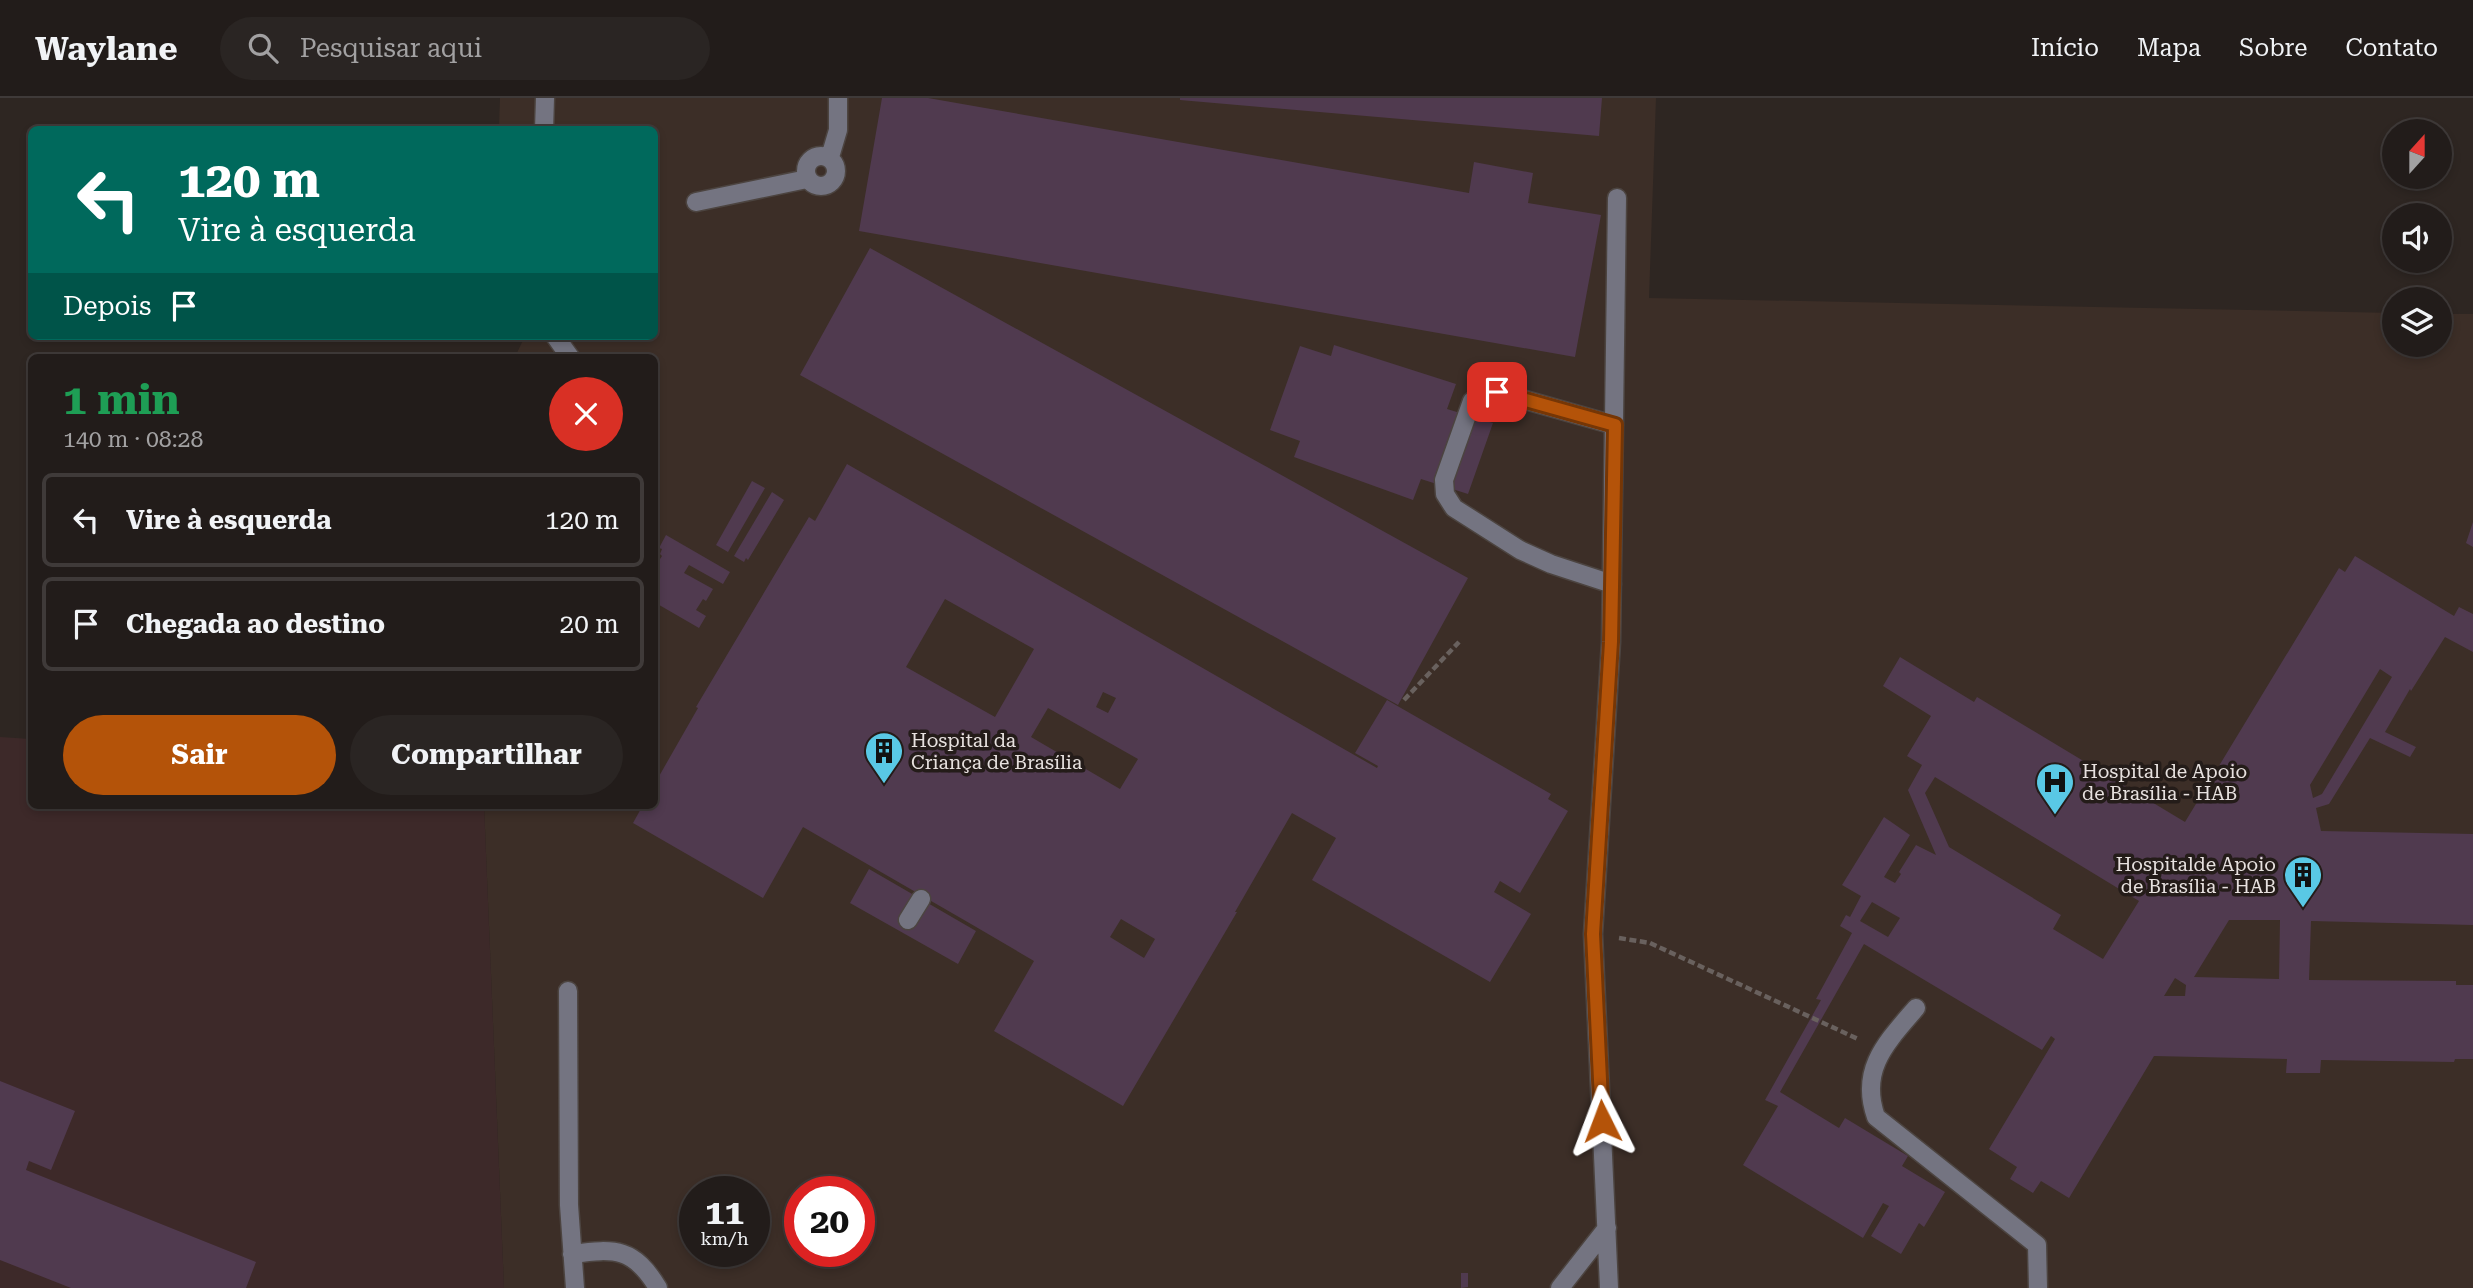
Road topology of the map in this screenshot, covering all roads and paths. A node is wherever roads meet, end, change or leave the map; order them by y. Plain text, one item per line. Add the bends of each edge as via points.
1 (545, 98) edge
2 (838, 98) edge
3 (544, 126) edge
4 (1617, 198) dead end
5 (696, 202) dead end
6 (1615, 425) junction
7 (1612, 583) junction
8 (1459, 642) dead end
9 (1404, 700) dead end
10 (921, 899) dead end
11 (908, 920) dead end
12 (1593, 934) junction
13 (568, 991) dead end
14 (1916, 1008) dead end
15 (1881, 1050) junction
16 (1607, 1228) junction
17 (572, 1254) junction
18 (575, 1288) edge
19 (658, 1288) edge
20 (1560, 1288) edge
21 (1609, 1288) edge
22 (2038, 1288) edge

1 - 3 street
2 - 5 street via 838,130 830,157 837,171 829,185 813,184 807,178
4 - 6 street
6 - 7 street
6 - 7 street via 1497,392 1483,394 1472,401 1444,480 1445,494 1454,508 1520,550
7 - 12 street
8 - 9 path
10 - 11 street
12 - 15 path via 1650,943
12 - 16 street
13 - 17 street
14 - 15 street
15 - 22 street via 1870,1100 1876,1117 2037,1245
16 - 20 street
16 - 21 street
17 - 18 street
17 - 19 street via 624,1253 645,1267

